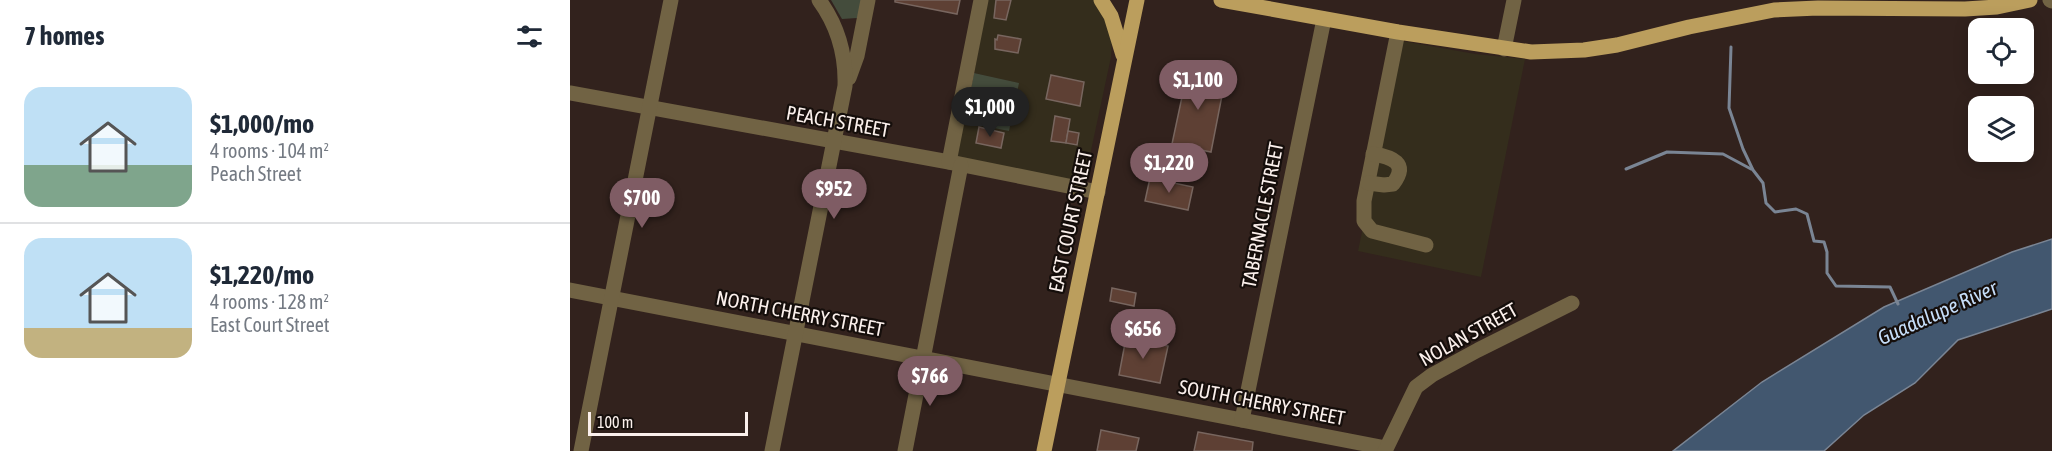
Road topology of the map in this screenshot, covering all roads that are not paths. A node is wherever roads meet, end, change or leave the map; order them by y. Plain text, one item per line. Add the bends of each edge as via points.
1 (671, 0) edge
2 (819, 0) edge
3 (868, 0) edge
4 (981, 0) edge
5 (1101, 0) edge
6 (1137, 0) edge
7 (1221, 0) edge
8 (1514, 0) edge
9 (2030, 0) edge
10 (1324, 19) junction
11 (864, 21) junction
12 (832, 22) junction
13 (1398, 32) junction
14 (1504, 49) junction
15 (1124, 61) junction
16 (845, 87) junction
17 (570, 93) edge
18 (650, 107) junction
19 (834, 142) junction
20 (1373, 154) junction
21 (955, 163) junction
22 (1368, 183) junction
23 (1098, 192) junction
24 (1426, 245) dead end
25 (570, 290) edge
26 (612, 299) junction
27 (1572, 303) dead end
28 (794, 334) junction
29 (923, 357) junction
30 (1058, 384) junction
31 (1242, 420) junction
32 (1386, 449) edge
33 (581, 451) edge
34 (772, 451) edge
35 (905, 451) edge
36 (1044, 451) edge

1 - 18 street
2 - 12 street
3 - 11 street
4 - 21 street
5 - 15 main road via 1116,28
6 - 15 main road, EAST COURT STREET
7 - 10 main road
8 - 14 street
9 - 14 main road via 1965,9 1774,10 1584,50
10 - 13 main road
10 - 31 street, TABERNACLE STREET
11 - 12 street
11 - 16 street
12 - 16 street via 845,60
13 - 14 main road
13 - 20 street
15 - 23 main road, EAST COURT STREET
16 - 19 street
17 - 18 street, PEACH STREET
18 - 19 street, PEACH STREET
18 - 26 street
19 - 21 street, PEACH STREET
19 - 28 street
20 - 22 street
20 - 22 street via 1396,161 1400,169 1393,184
21 - 23 street, PEACH STREET
21 - 29 street
22 - 24 street via 1364,221 1372,231
23 - 30 main road, EAST COURT STREET
25 - 26 street, NORTH CHERRY STREET
26 - 28 street, NORTH CHERRY STREET
26 - 33 street
27 - 32 street, NOLAN STREET via 1450,365 1416,387
28 - 29 street, NORTH CHERRY STREET
28 - 34 street
29 - 30 street, NORTH CHERRY STREET
29 - 35 street
30 - 31 street, SOUTH CHERRY STREET
30 - 36 main road, EAST COURT STREET
31 - 32 street, SOUTH CHERRY STREET

